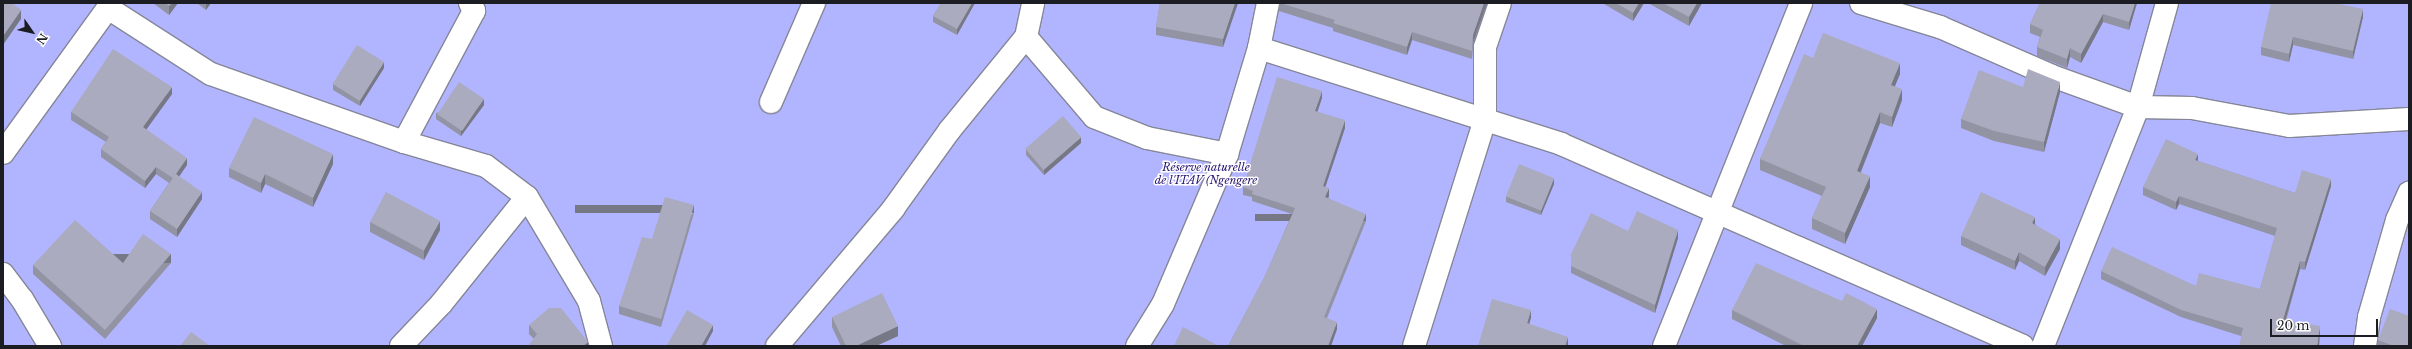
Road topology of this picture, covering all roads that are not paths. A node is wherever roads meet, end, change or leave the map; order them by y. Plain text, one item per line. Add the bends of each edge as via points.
1 (470, 3) edge
2 (814, 3) edge
3 (1033, 3) edge
4 (1268, 3) edge
5 (1500, 3) edge
6 (1801, 3) edge
7 (1861, 3) edge
8 (2167, 3) edge
9 (1026, 37) junction
10 (1259, 48) junction
11 (771, 102) dead end
12 (2138, 107) junction
13 (2409, 118) edge
14 (1485, 120) junction
15 (404, 142) junction
16 (3, 153) edge
17 (1227, 154) junction
18 (2409, 193) edge
19 (527, 198) junction
20 (1718, 214) junction
21 (3, 274) edge
22 (50, 346) edge
23 (401, 346) edge
24 (601, 346) edge
25 (777, 346) edge
26 (1137, 346) edge
27 (1414, 346) edge
28 (1664, 346) edge
29 (2023, 346) edge
30 (2043, 346) edge
31 (2365, 346) edge

1 - 15 street via 474,11
2 - 11 street
3 - 9 street
4 - 10 street
5 - 14 street via 1485,47
6 - 20 street
7 - 12 street via 1940,27 2052,76
8 - 12 street
9 - 17 street via 1094,117 1147,138
9 - 25 street via 949,131 893,209
10 - 14 street
10 - 17 street
12 - 13 street via 2192,108 2289,126
12 - 30 street
14 - 20 street via 1562,144
14 - 27 street
15 - 16 street via 211,74 108,8
15 - 19 street via 486,166
17 - 26 street via 1163,304
18 - 31 street via 2396,220 2369,317
19 - 23 street via 441,304
19 - 24 street via 589,301
20 - 28 street
20 - 29 street
21 - 22 street via 22,299

